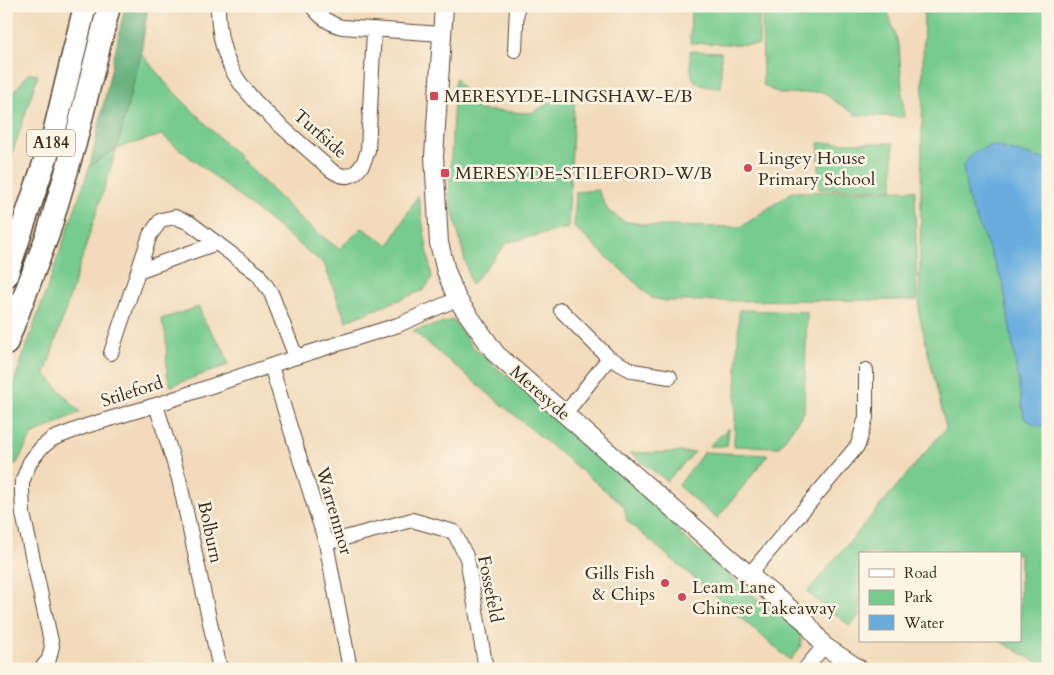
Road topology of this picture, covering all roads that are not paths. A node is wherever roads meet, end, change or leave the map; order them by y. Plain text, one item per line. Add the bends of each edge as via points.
1 (85, 6) edge
2 (109, 6) edge
3 (218, 6) edge
4 (312, 6) edge
5 (444, 6) edge
6 (518, 6) edge
7 (374, 30) junction
8 (442, 34) junction
9 (515, 50) dead end
10 (217, 244) junction
11 (138, 271) junction
12 (6, 276) edge
13 (457, 299) junction
14 (561, 310) dead end
15 (6, 344) edge
16 (111, 353) dead end
17 (296, 357) junction
18 (609, 358) junction
19 (271, 366) junction
20 (866, 370) dead end
21 (670, 377) dead end
22 (156, 405) junction
23 (565, 414) junction
24 (326, 543) junction
25 (749, 576) junction
26 (824, 646) junction
27 (41, 669) edge
28 (220, 669) edge
29 (350, 669) edge
30 (486, 669) edge
31 (805, 669) edge
32 (859, 669) edge

1 - 12 highway, A184 via 53,137
2 - 15 highway, A184 via 75,143 48,234
3 - 7 street, Turfside via 220,38 230,67 242,86 257,104 342,176 349,176 361,167 368,150
4 - 7 street via 323,19 334,25
5 - 8 street, Meresyde
6 - 9 street
7 - 8 street
8 - 13 street, Meresyde via 434,156 439,243
10 - 11 street
10 - 11 street via 190,223 175,217 161,220 150,235
10 - 17 street via 258,274 267,286
11 - 16 street
13 - 17 street, Stileford via 398,325
13 - 23 street, Meresyde via 496,354
14 - 18 street
17 - 19 street, Stileford
18 - 21 street via 633,371
18 - 23 street
19 - 22 street, Stileford
19 - 24 street, Warrenmor
20 - 25 street via 866,417 858,446
22 - 27 street, Stileford via 52,438 30,462 22,482 24,514 52,646 49,659
22 - 28 street, Bolburn via 179,479
23 - 25 street, Meresyde
24 - 29 street, Warrenmor
24 - 30 street, Fossefeld via 412,520 454,532 467,558
25 - 26 street, Meresyde via 806,622
26 - 31 street
26 - 32 street, Meresyde

